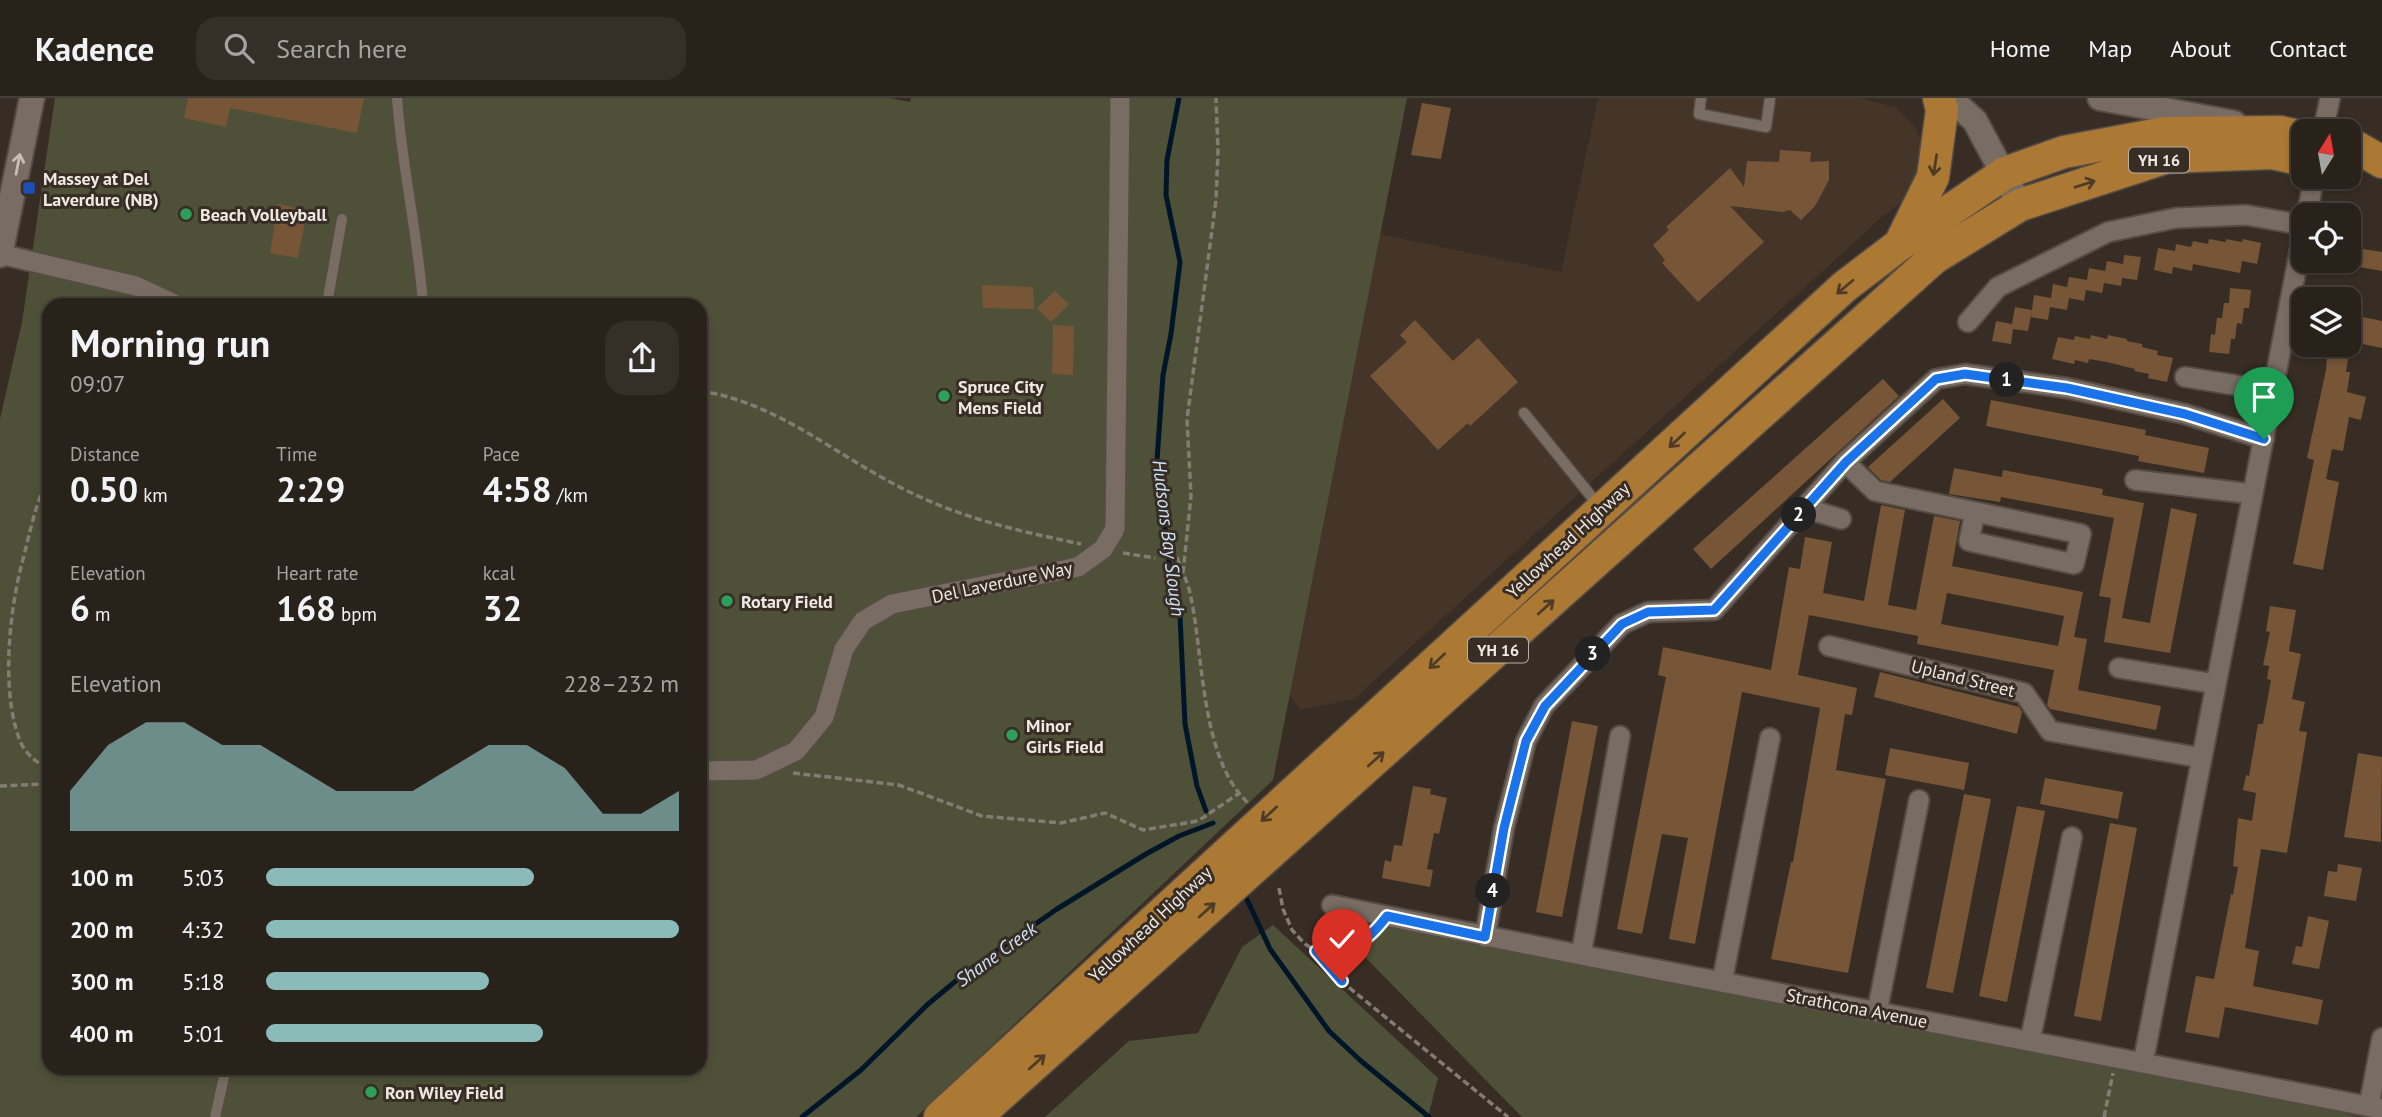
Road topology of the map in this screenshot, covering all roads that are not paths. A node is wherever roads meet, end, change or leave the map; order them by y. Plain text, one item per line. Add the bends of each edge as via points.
1 (32, 98) edge
2 (397, 98) edge
3 (1120, 98) edge
4 (1701, 98) edge
5 (1770, 98) edge
6 (1939, 98) edge
7 (1950, 98) edge
8 (2100, 98) edge
9 (2330, 98) edge
10 (2326, 119) edge
11 (2291, 134) edge
12 (2361, 150) edge
13 (2291, 157) edge
14 (2382, 164) edge
15 (2361, 167) edge
16 (2005, 173) junction
17 (2020, 205) junction
18 (342, 219) dead end
19 (2291, 223) edge
20 (1899, 245) junction
21 (0, 254) edge
22 (2296, 273) edge
23 (161, 298) edge
24 (328, 298) edge
25 (423, 298) edge
26 (1968, 321) dead end
27 (2185, 377) dead end
28 (2273, 391) junction
29 (1524, 413) dead end
30 (2264, 439) junction
31 (1846, 462) junction
32 (2135, 481) dead end
33 (2253, 494) junction
34 (1805, 508) junction
35 (1601, 510) junction
36 (1975, 512) junction
37 (1841, 519) dead end
38 (1829, 646) dead end
39 (2119, 668) dead end
40 (2216, 684) junction
41 (1620, 736) dead end
42 (1770, 738) dead end
43 (2202, 758) junction
44 (707, 771) edge
45 (1919, 800) dead end
46 (2072, 837) dead end
47 (1332, 905) dead end
48 (1485, 937) junction
49 (1581, 955) junction
50 (1722, 982) junction
51 (1877, 1012) junction
52 (2382, 1038) edge
53 (2030, 1041) junction
54 (2143, 1063) junction
55 (224, 1075) edge
56 (2376, 1108) edge
57 (215, 1117) edge
58 (940, 1117) edge
59 (975, 1117) edge

21 -> 1 street
2 - 25 lane
3 - 44 street, Del Laverdure Way via 1115,529 1103,549 1078,567 892,604 863,621 844,649 824,717 796,751 756,770
4 - 5 lane via 1699,114 1766,127
6 -> 20 highway via 1942,110 1933,177
7 - 16 street via 1975,121
8 - 11 street via 2179,109
9 - 10 street
11 - 16 highway, Yellowhead Highway / YH 16 via 2165,134 2064,152
12 - 14 highway
17 -> 13 highway, Yellowhead Highway / YH 16 via 2167,157 2272,153
14 - 15 highway
16 - 17 street
16 - 20 highway, Yellowhead Highway / YH 16
59 -> 17 highway, Yellowhead Highway / YH 16 via 1934,258
18 - 24 lane
19 - 26 street via 2246,215 2176,218 2108,232 1998,287
20 -> 35 highway, Yellowhead Highway / YH 16 via 1844,287
21 - 23 street via 136,286
22 - 28 street
27 - 28 street
28 - 30 street
29 - 35 lane
30 - 31 street via 2185,414 2067,388 1965,374 1936,379
30 - 33 street
31 - 34 street
31 - 36 street via 1875,491
32 - 33 street
33 - 40 street
34 - 37 street
34 - 48 street via 1714,610 1648,612 1622,624 1545,706 1526,741 1513,791
35 -> 58 highway, Yellowhead Highway / YH 16
36 - 36 street via 1969,541 2074,564 2081,534
38 - 43 street, Upland Street via 2024,693 2050,731
39 - 40 street
40 - 43 street
41 - 49 street
42 - 50 street
43 - 54 street
45 - 51 street
46 - 53 street
47 - 48 street, Strathcona Avenue
48 - 49 street, Strathcona Avenue
49 - 50 street, Strathcona Avenue
50 - 51 street, Strathcona Avenue
51 - 53 street, Strathcona Avenue
52 - 56 street
53 - 54 street, Strathcona Avenue
54 - 56 street, Strathcona Avenue
55 - 57 lane

